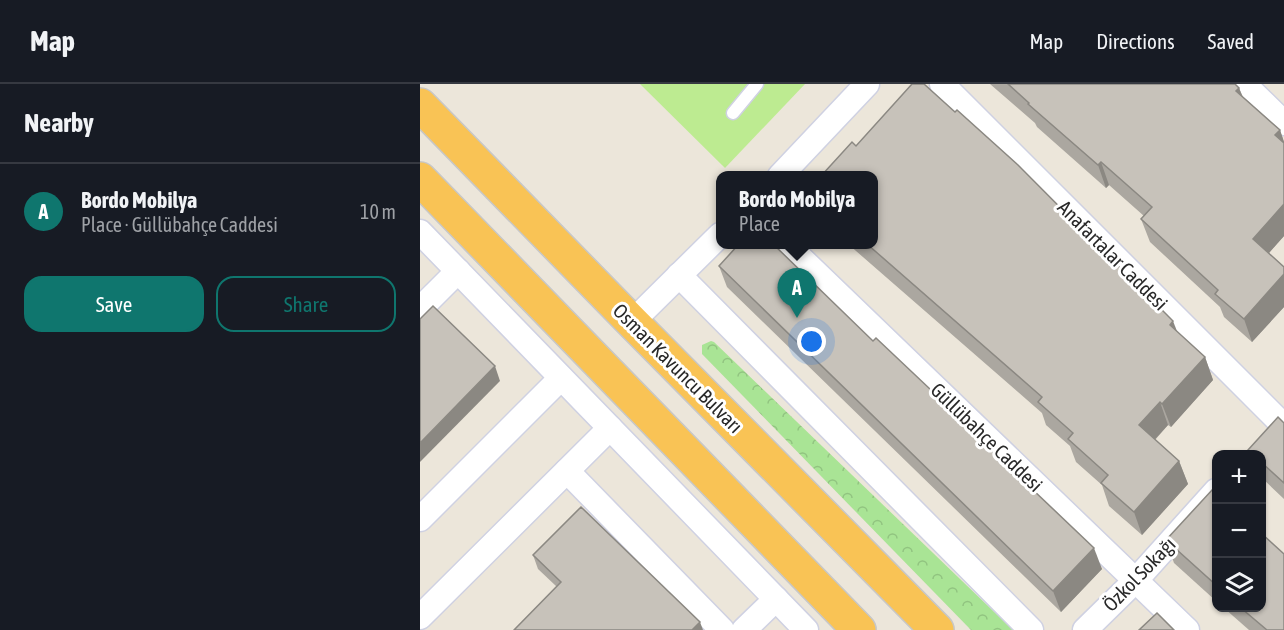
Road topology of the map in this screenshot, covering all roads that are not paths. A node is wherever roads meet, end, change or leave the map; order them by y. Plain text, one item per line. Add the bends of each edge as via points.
1 (757, 84) edge
2 (867, 84) edge
3 (942, 84) edge
4 (1245, 84) edge
5 (420, 105) edge
6 (733, 113) dead end
7 (1284, 123) edge
8 (785, 171) edge
9 (420, 179) edge
10 (420, 232) edge
11 (716, 239) edge
12 (791, 249) edge
13 (458, 271) junction
14 (679, 275) junction
15 (420, 309) edge
16 (632, 322) junction
17 (561, 378) junction
18 (1278, 425) edge
19 (610, 428) junction
20 (567, 471) junction
21 (1212, 495) edge
22 (420, 519) edge
23 (1136, 580) junction
24 (776, 599) junction
25 (423, 607) edge
26 (722, 630) edge
27 (744, 630) edge
28 (806, 630) edge
29 (859, 630) edge
30 (937, 630) edge
31 (1031, 630) edge
32 (1085, 630) edge
33 (1187, 630) edge

1 - 6 lane
2 - 8 street
3 - 18 street, Anafartalar Caddesi
4 - 7 street
5 - 16 highway, Osman Kavuncu Bulvarı
9 - 29 highway
10 - 13 street
11 - 14 street
12 - 23 street, Güllübahçe Caddesi
13 - 15 street
13 - 17 street
14 - 16 street
14 - 31 street
16 - 30 highway, Osman Kavuncu Bulvarı
17 - 19 street
17 - 22 street
19 - 20 street
19 - 24 street
20 - 25 street
20 - 26 street
21 - 23 street, Özkol Sokağı
23 - 32 street, Özkol Sokağı
23 - 33 street, Güllübahçe Caddesi
24 - 27 street
24 - 28 street

